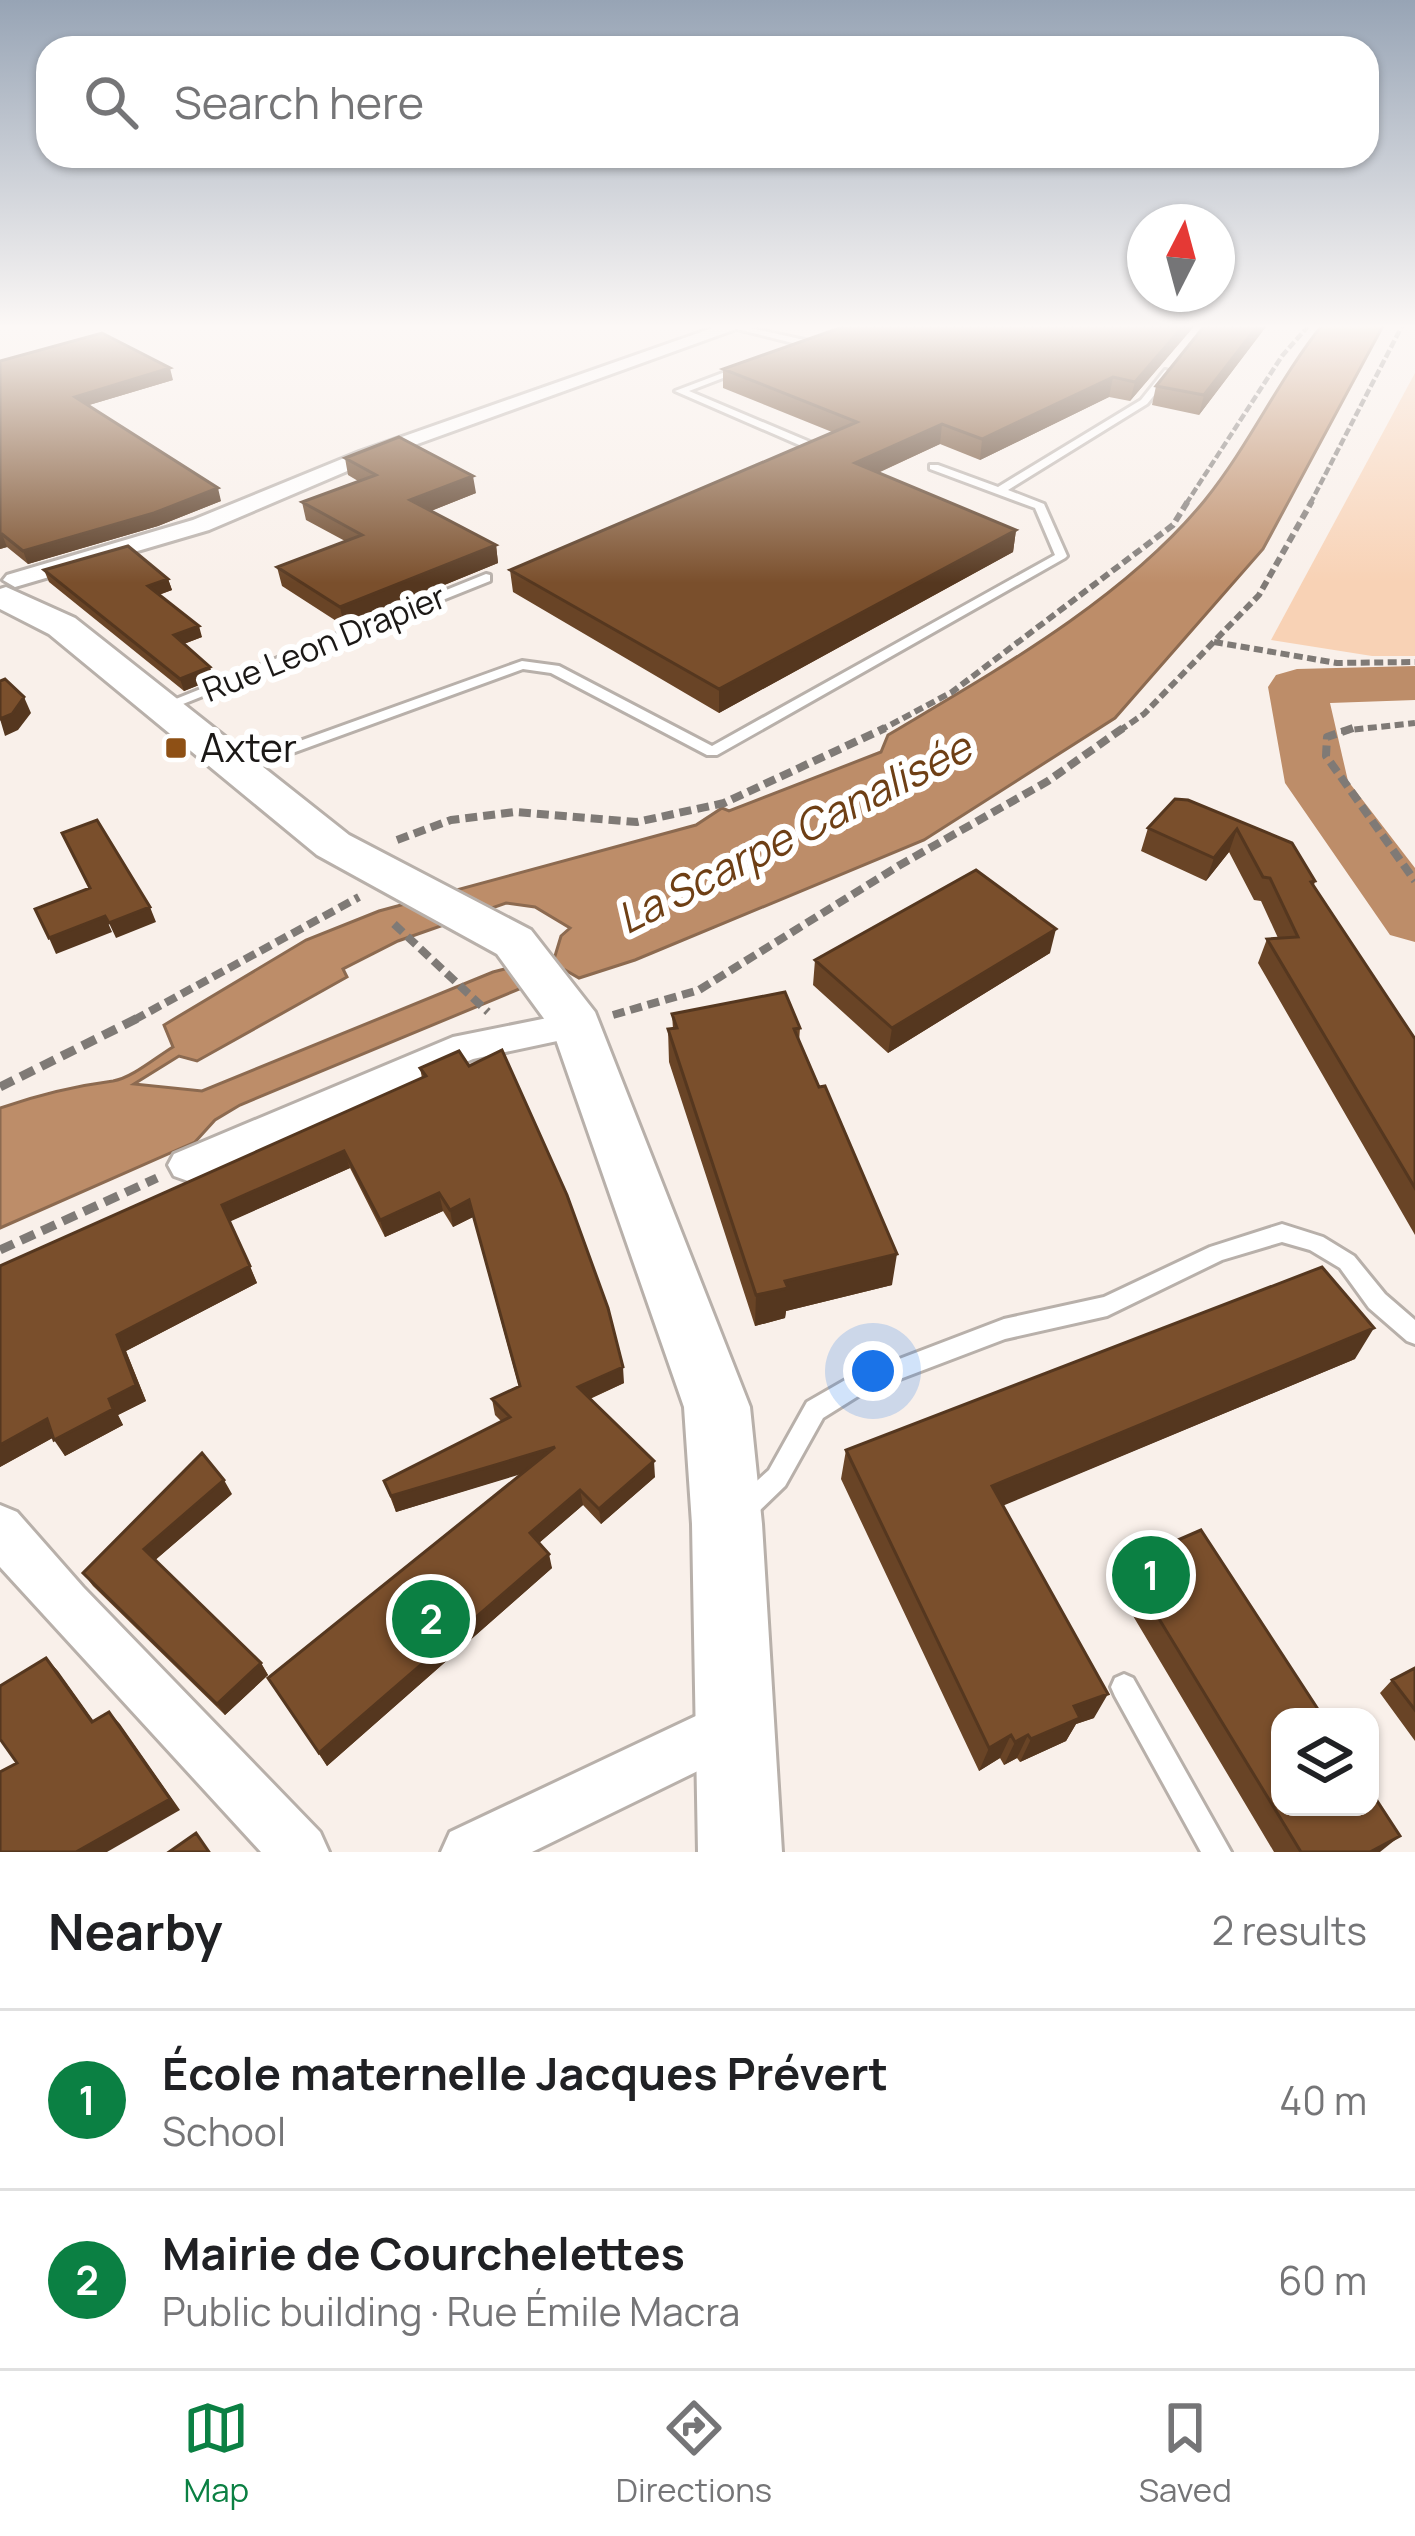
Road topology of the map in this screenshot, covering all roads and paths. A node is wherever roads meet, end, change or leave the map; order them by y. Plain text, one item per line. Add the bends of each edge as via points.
1 (496, 410) edge
2 (726, 410) edge
3 (1130, 410) edge
4 (1360, 410) edge
5 (791, 457) edge
6 (934, 467) dead end
7 (999, 491) junction
8 (486, 578) edge
9 (5, 589) edge
10 (1214, 642) junction
11 (1415, 662) edge
12 (163, 707) junction
13 (1415, 723) edge
14 (237, 769) junction
15 (1415, 881) edge
16 (383, 890) junction
17 (416, 943) dead end
18 (569, 1014) junction
19 (497, 1020) dead end
20 (0, 1087) edge
21 (188, 1165) joint
22 (0, 1250) edge
23 (1415, 1334) edge
24 (727, 1523) junction
25 (0, 1528) edge
26 (1124, 1687) dead end
27 (734, 1724) junction
28 (300, 1852) edge
29 (470, 1852) edge
30 (740, 1852) edge
31 (1217, 1852) edge

1 - 9 street via 201,525
2 - 5 lane via 813,447
3 - 7 lane
4 - 10 path via 1259,595
6 - 7 lane
7 - 14 lane via 1040,506 1061,556 712,752 554,670 521,665
8 - 12 lane, Rue Leon Drapier
9 - 12 street
10 - 11 path via 1337,663
10 - 18 path via 1144,714 1048,781 699,990
12 - 14 street
13 - 15 path via 1347,729 1327,737 1326,756
14 - 16 street
16 - 18 street via 514,942
16 - 20 path
17 - 19 path
18 - 21 street via 466,1048
18 - 24 street via 717,1407
21 - 22 path
23 - 24 lane via 1347,1262 1316,1243 1282,1233 1248,1241 1107,1306 1004,1329 855,1386 815,1410 777,1478
24 - 27 street
25 - 28 street
26 - 31 lane
27 - 29 street
27 - 30 street

